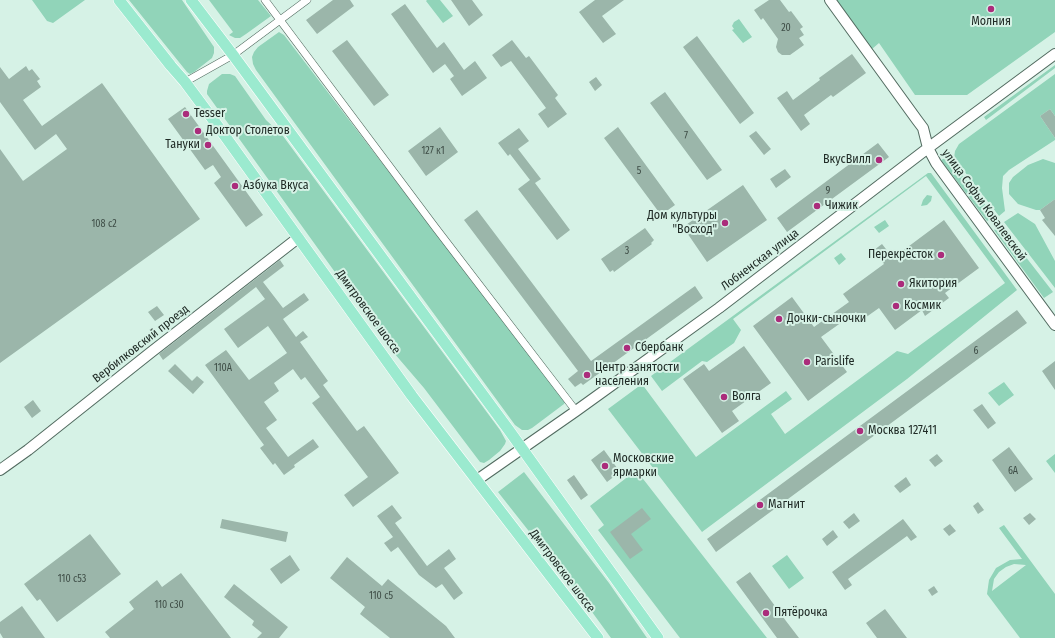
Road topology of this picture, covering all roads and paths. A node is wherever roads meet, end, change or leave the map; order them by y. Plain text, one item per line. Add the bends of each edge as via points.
1 (119, 0) edge
2 (190, 0) edge
3 (265, 0) edge
4 (307, 0) edge
5 (830, 0) edge
6 (280, 20) junction
7 (1055, 54) edge
8 (233, 55) junction
9 (185, 82) junction
10 (928, 148) junction
11 (298, 238) junction
12 (1055, 325) edge
13 (576, 411) junction
14 (522, 449) junction
15 (0, 470) edge
16 (477, 480) junction
17 (598, 638) edge
18 (658, 638) edge

1 - 9 main road, Дмитровское шоссе
2 - 8 main road
3 - 6 street
4 - 6 street
5 - 10 street, улица Софьи Ковалевской via 923,128
6 - 8 street
6 - 13 street
7 - 10 street, Лобненская улица
8 - 9 street
8 - 14 main road
9 - 11 main road, Дмитровское шоссе
10 - 12 street, улица Софьи Ковалевской via 936,163
10 - 13 street, Лобненская улица via 719,308
11 - 15 street, Вербилковский проезд
11 - 16 main road, Дмитровское шоссе via 412,396
13 - 14 street, Лобненская улица
14 - 16 street, Лобненская улица
14 - 18 main road
16 - 17 main road, Дмитровское шоссе

